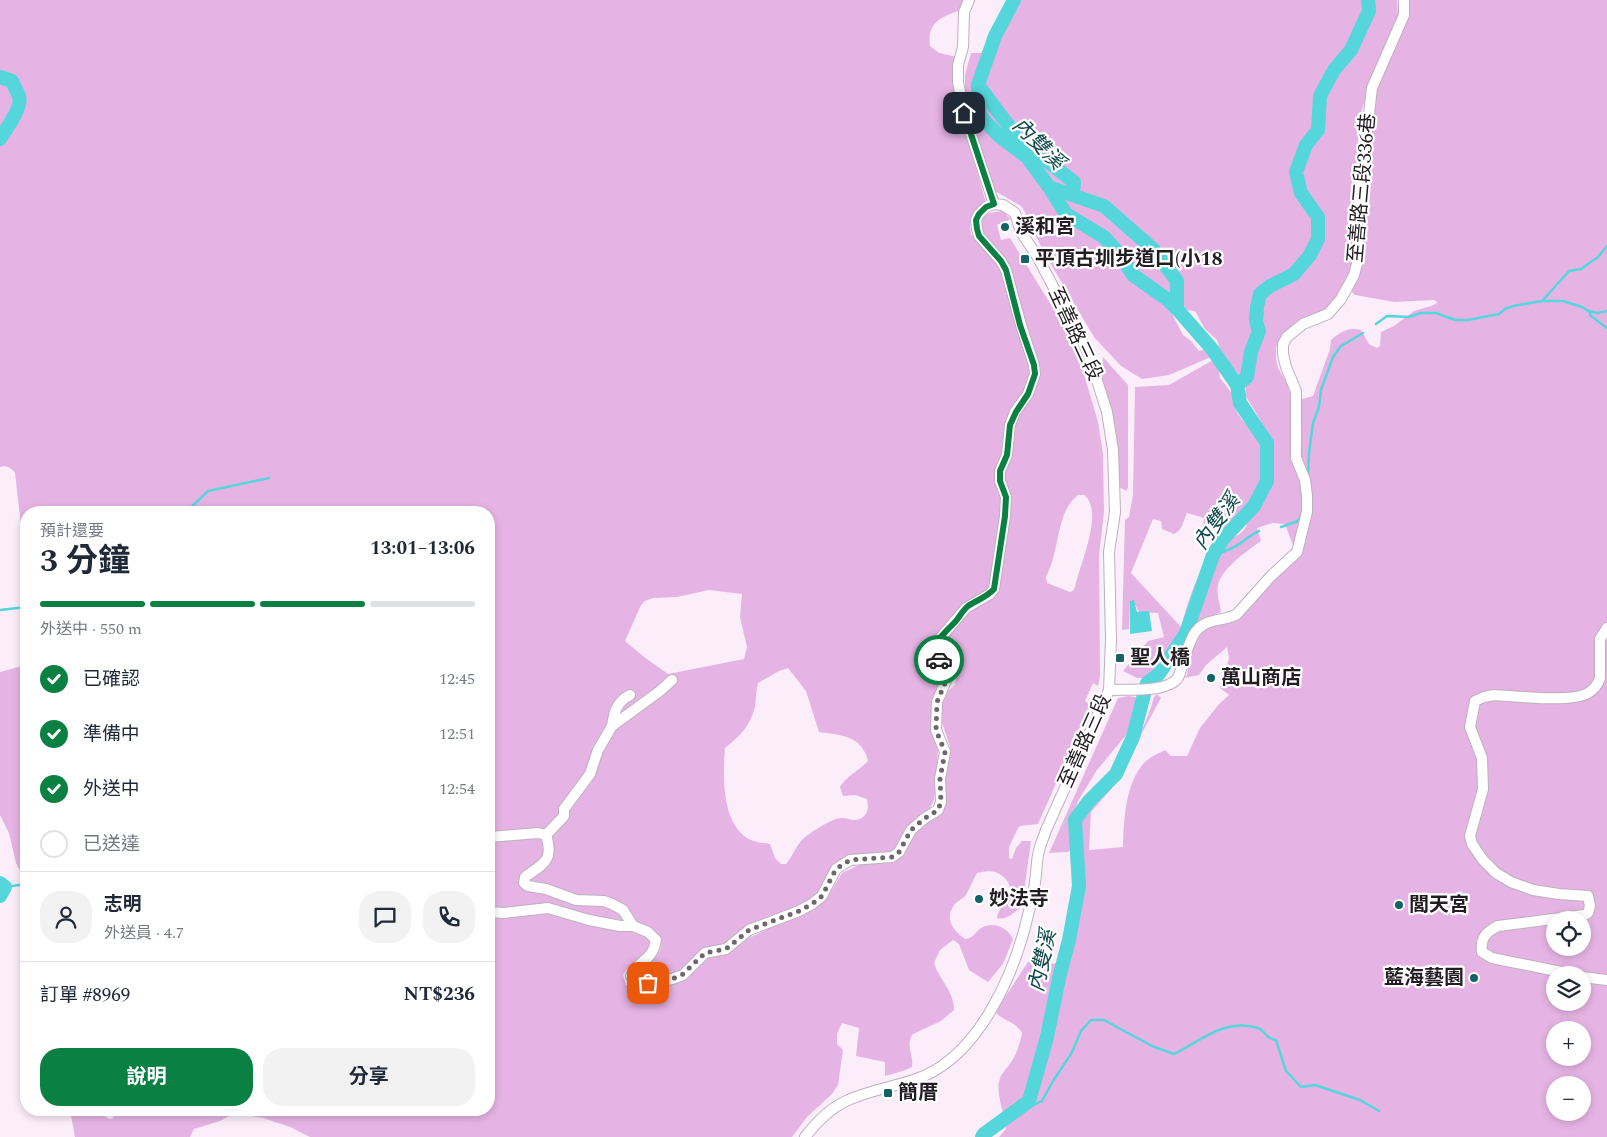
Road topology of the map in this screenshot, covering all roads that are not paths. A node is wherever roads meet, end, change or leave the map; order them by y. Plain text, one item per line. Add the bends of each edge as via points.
1 (970, 0) edge
2 (1404, 0) edge
3 (994, 204) junction
4 (1607, 628) edge
5 (672, 680) dead end
6 (1109, 690) junction
7 (630, 695) dead end
8 (612, 726) junction
9 (546, 835) junction
10 (495, 837) edge
11 (495, 912) edge
12 (633, 926) junction
13 (1546, 969) edge
14 (1591, 978) edge
15 (1607, 980) edge
16 (805, 1137) edge

1 - 3 street via 964,12 958,82 964,113
2 - 6 street, 至善路三段336巷 via 1404,15 1372,88 1357,218 1358,260 1354,275 1328,314 1303,324 1287,336 1283,344 1286,367 1296,391 1296,458 1305,480 1307,496 1307,512 1297,552 1237,614 1208,622 1197,629 1176,680 1152,690
3 - 6 street, 至善路三段 via 1003,205 1014,213 1020,232 1086,349 1107,412 1115,483 1109,552
3 - 12 street via 979,214 977,229 1006,270 1035,374 1028,394 1010,425 1007,455 1000,471 1006,497 994,589 966,608 937,642 936,656 948,676 937,702 936,730 945,752 938,810 911,830 899,852 892,857 850,860 836,869 822,896 812,904 749,930 726,949 705,953 677,977 648,983 635,982 631,976 634,969 652,955 656,940 648,932
4 - 13 street via 1600,639 1600,678 1589,693 1557,698 1484,697 1475,701 1470,727 1482,764 1483,789 1470,836 1477,852 1496,873 1511,882 1533,890 1588,896 1590,906 1584,916 1498,926 1484,936 1482,952 1492,958
5 - 8 street
6 - 16 street, 至善路三段 via 1046,830 1038,852 1028,918 1014,962 989,1015 951,1060 906,1084 883,1088 844,1102
7 - 8 street via 615,708
8 - 9 street via 598,750 590,774 564,809 564,816
9 - 10 street
9 - 12 street via 549,855 525,877 524,883 576,900 612,904 623,910
11 - 12 street via 548,908 597,922
14 - 15 street

